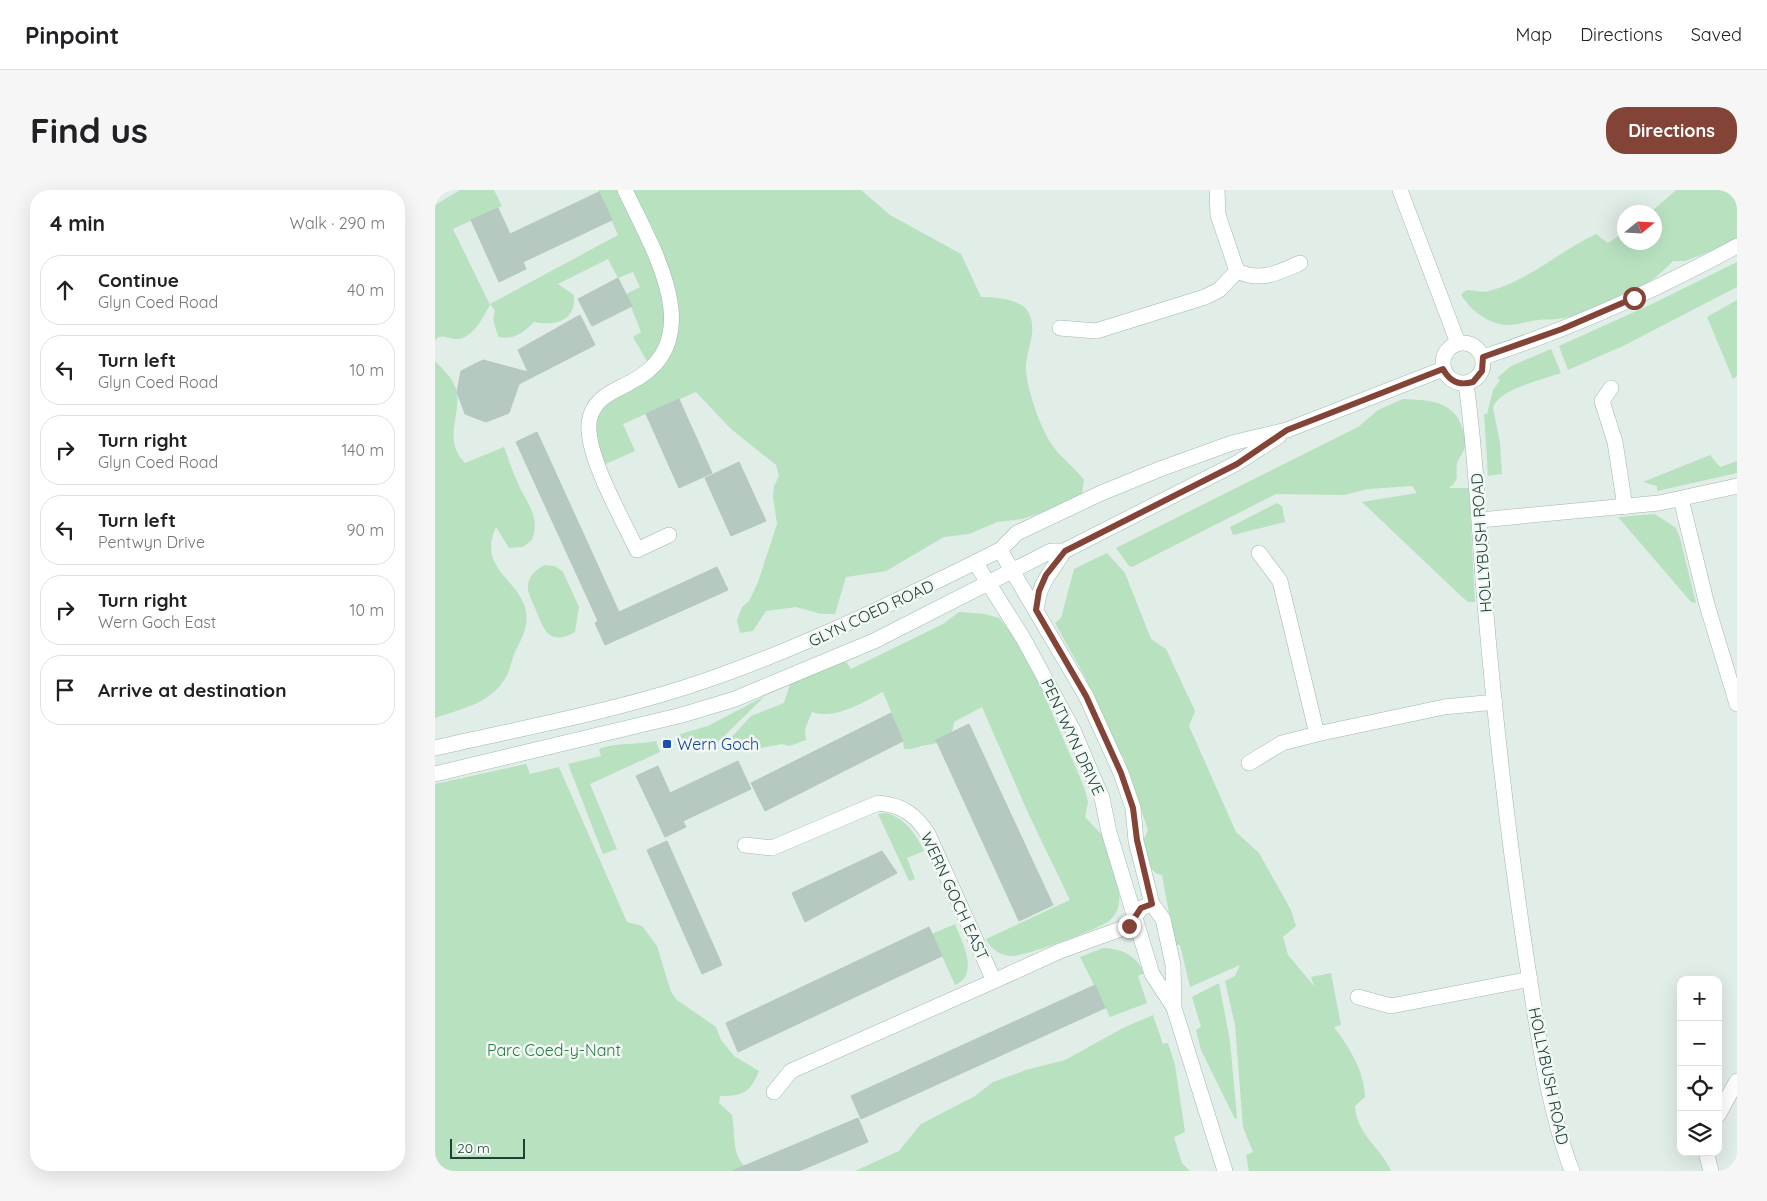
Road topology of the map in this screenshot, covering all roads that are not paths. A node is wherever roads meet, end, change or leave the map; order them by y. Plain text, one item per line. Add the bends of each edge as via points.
1 (625, 190) edge
2 (1217, 190) edge
3 (1400, 190) edge
4 (1737, 246) edge
5 (1300, 263) dead end
6 (1237, 271) junction
7 (1060, 328) dead end
8 (1458, 343) junction
9 (1483, 357) junction
10 (1443, 369) junction
11 (1466, 384) junction
12 (1611, 388) dead end
13 (1287, 430) junction
14 (1737, 486) edge
15 (1681, 499) junction
16 (1625, 507) junction
17 (1480, 520) junction
18 (669, 535) dead end
19 (1000, 550) junction
20 (1065, 551) junction
21 (1259, 553) dead end
22 (975, 562) junction
23 (1013, 571) junction
24 (988, 583) junction
25 (1036, 610) junction
26 (1495, 702) junction
27 (1737, 704) edge
28 (1317, 734) junction
29 (435, 748) edge
30 (1249, 763) dead end
31 (435, 774) edge
32 (745, 845) dead end
33 (1152, 904) junction
34 (1135, 916) junction
35 (1530, 979) junction
36 (994, 981) junction
37 (1358, 997) dead end
38 (1174, 1008) junction
39 (1737, 1081) edge
40 (774, 1092) dead end
41 (1720, 1111) edge
42 (1707, 1156) edge
43 (1225, 1171) edge
44 (1572, 1171) edge
45 (1711, 1171) edge

1 - 18 street via 666,280 672,313 671,329 665,347 647,373 601,398 592,410 589,436 599,467 637,550
2 - 6 street via 1218,215
3 - 8 street
4 - 9 street via 1616,306
5 - 6 street via 1265,277 1250,277
6 - 7 street via 1219,290 1205,297 1096,331
8 - 9 street via 1476,347
8 - 10 street via 1443,356
9 - 11 street via 1482,371
10 - 11 street via 1452,380
10 - 13 street, GLYN COED ROAD
11 - 17 street, HOLLYBUSH ROAD
12 - 16 street via 1602,401 1615,442
13 - 19 street, GLYN COED ROAD via 1232,443 1099,494 1017,533
13 - 20 street, GLYN COED ROAD via 1237,464
14 - 15 street
15 - 16 street
15 - 27 street via 1707,605
16 - 17 street
17 - 26 street, HOLLYBUSH ROAD via 1485,612
19 - 22 street, GLYN COED ROAD
19 - 23 street, PENTWYN DRIVE
20 - 23 street, GLYN COED ROAD via 1051,550
20 - 25 street, GLYN COED ROAD via 1046,575
21 - 28 street via 1281,581
22 - 24 street, PENTWYN DRIVE
22 - 29 street, GLYN COED ROAD via 807,643 708,680 602,709
23 - 24 street, GLYN COED ROAD
23 - 25 street, PENTWYN DRIVE
24 - 31 street, GLYN COED ROAD via 865,645 735,699 682,715
24 - 34 street, PENTWYN DRIVE via 1052,688 1081,748 1102,798
25 - 33 street, PENTWYN DRIVE via 1086,696 1121,773 1133,808
26 - 28 street via 1444,708
26 - 35 street, HOLLYBUSH ROAD via 1511,850
28 - 30 street via 1282,743
32 - 36 street, WERN GOCH EAST via 773,848 878,803 903,808 920,822 928,834
33 - 34 street, WERN GOCH EAST via 1141,908
33 - 38 street, PENTWYN DRIVE via 1163,919 1173,965
34 - 36 street, WERN GOCH EAST via 1129,926 1060,951
34 - 38 street, PENTWYN DRIVE via 1152,974
35 - 37 street via 1391,1006
35 - 44 street, HOLLYBUSH ROAD via 1552,1106
36 - 40 street, WERN GOCH EAST via 791,1072
38 - 43 street, PENTWYN DRIVE
39 - 41 street
42 - 45 street

